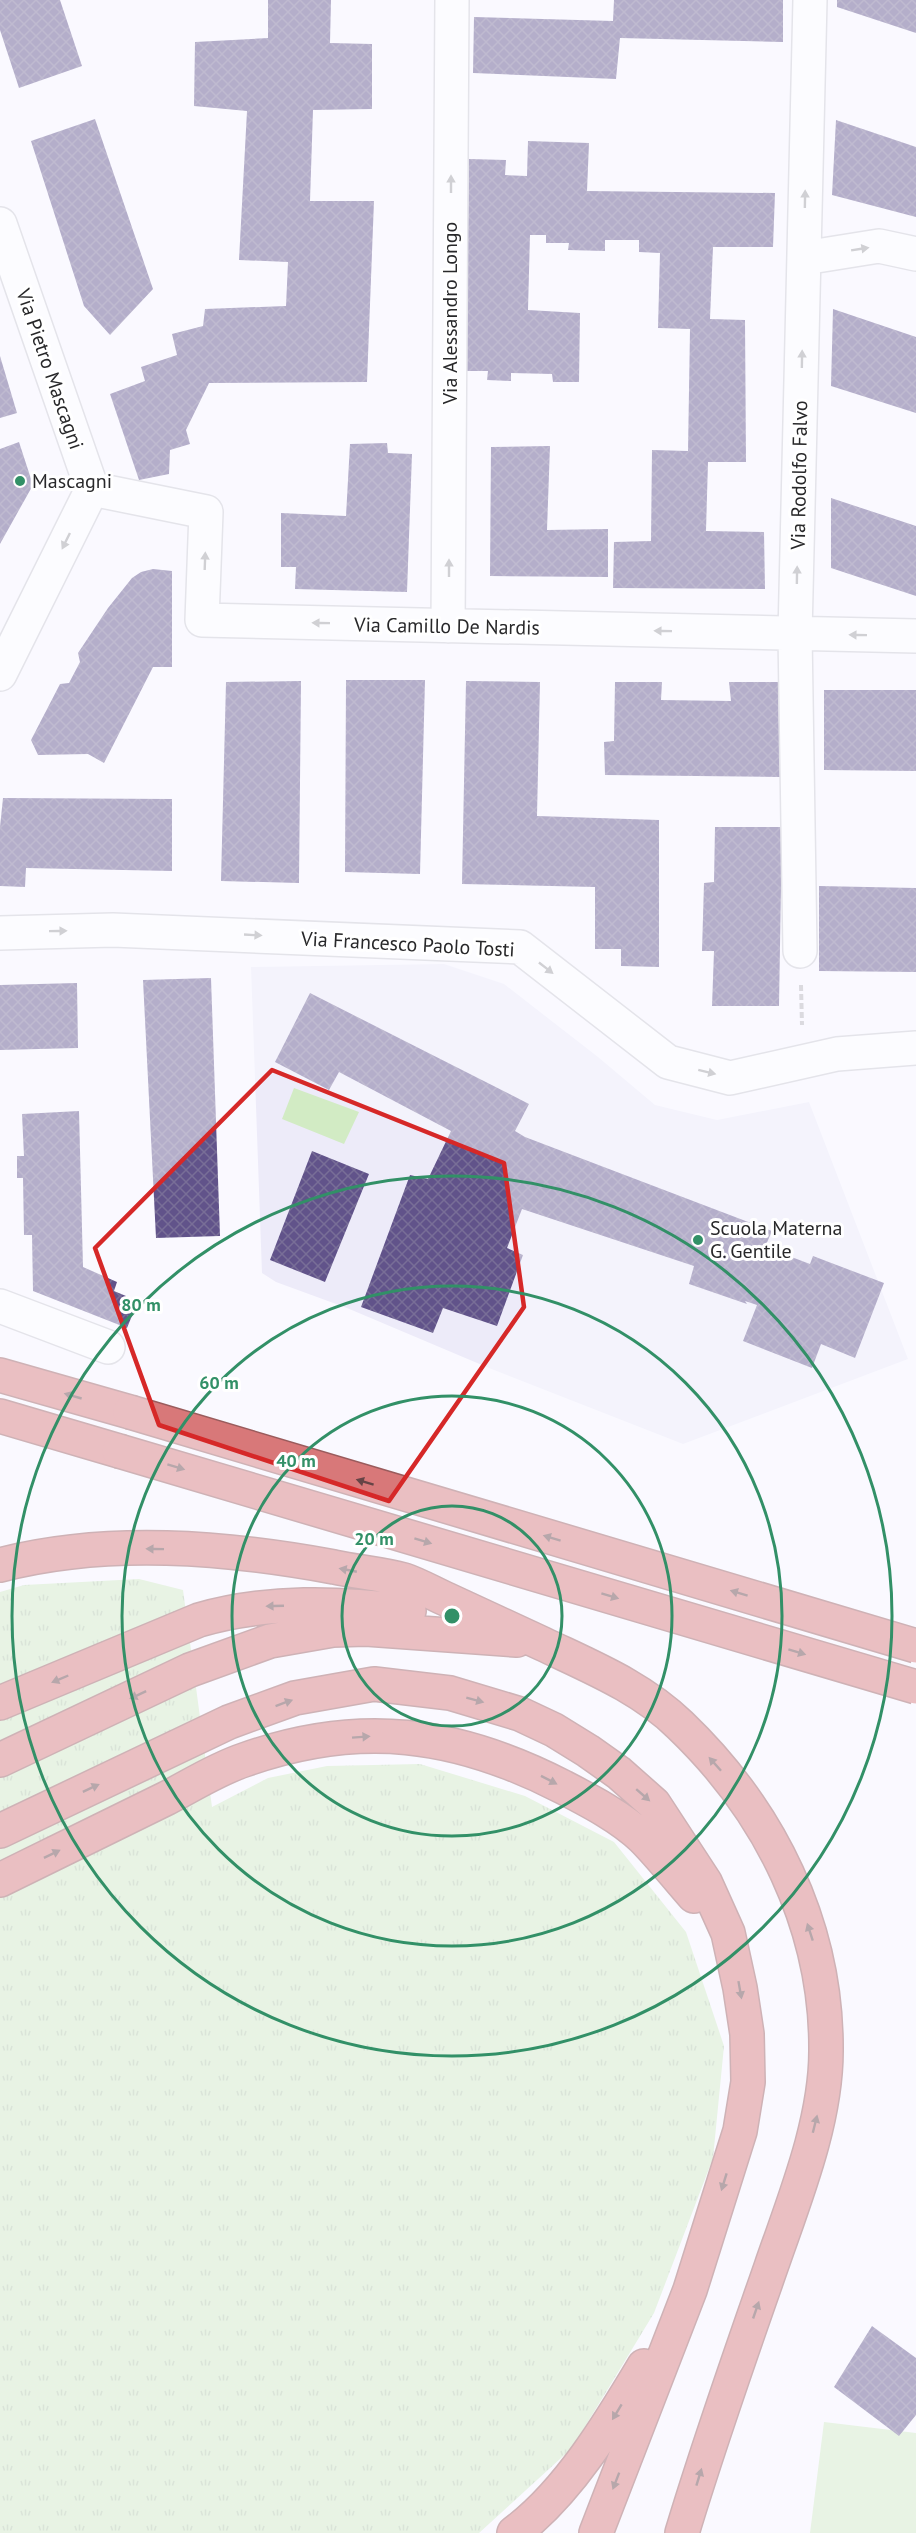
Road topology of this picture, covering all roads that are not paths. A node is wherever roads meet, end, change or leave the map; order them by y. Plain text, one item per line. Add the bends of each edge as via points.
1 (452, 0) edge
2 (810, 0) edge
3 (0, 224) edge
4 (916, 254) edge
5 (804, 258) junction
6 (92, 489) junction
7 (448, 626) junction
8 (795, 634) junction
9 (916, 636) edge
10 (0, 674) edge
11 (0, 933) edge
12 (800, 951) road end
13 (916, 1048) edge
14 (0, 1306) edge
15 (108, 1347) dead end
16 (0, 1375) edge
17 (0, 1416) edge
18 (0, 1565) edge
19 (539, 1642) junction
20 (916, 1646) edge
21 (916, 1687) edge
22 (0, 1703) edge
23 (0, 1760) edge
24 (0, 1831) edge
25 (0, 1880) edge
26 (728, 1933) junction
27 (690, 2290) junction
28 (514, 2533) edge
29 (596, 2533) edge
30 (682, 2533) edge

7 -> 1 street, Via Alessandro Longo
5 -> 2 street, Via Rodolfo Falvo
3 - 6 street, Via Pietro Mascagni
5 -> 4 street via 879,246
8 -> 5 street, Via Rodolfo Falvo
7 -> 6 street, Via Camillo De Nardis via 202,620 206,512
6 -> 10 street
8 -> 7 street, Via Camillo De Nardis
9 -> 8 street, Via Camillo De Nardis
8 - 12 street, Via Rodolfo Falvo
11 -> 13 street, Via Francesco Paolo Tosti via 125,930 520,947 668,1062 730,1078 837,1054
14 - 15 street
20 -> 16 highway, bridge
17 -> 21 highway, bridge
19 -> 18 highway via 407,1581 259,1554 196,1549 103,1550 61,1553
19 -> 22 highway via 415,1611 274,1605 199,1620
19 -> 23 highway via 410,1631 333,1630 270,1641 190,1670
30 -> 19 highway via 712,2432 798,2188 814,2131 824,2087 826,2051 820,1980 813,1942 783,1861 737,1789 679,1724 625,1683
24 -> 26 highway via 229,1722 295,1698 374,1684 450,1693 520,1714 554,1730 619,1773 654,1804 705,1882
25 -> 26 highway via 243,1760 305,1743 407,1736 493,1755 532,1771 609,1813 642,1837
26 -> 27 highway via 741,1988 748,2082 740,2131
27 -> 28 highway via 609,2424 556,2491
27 -> 29 highway

